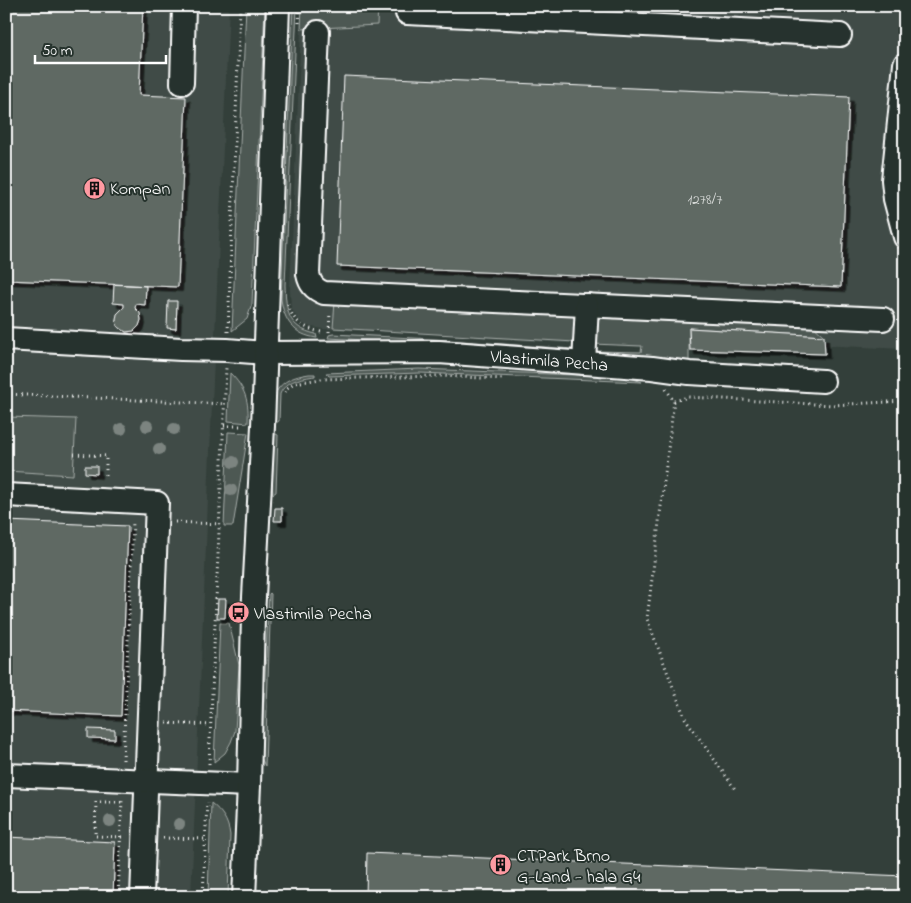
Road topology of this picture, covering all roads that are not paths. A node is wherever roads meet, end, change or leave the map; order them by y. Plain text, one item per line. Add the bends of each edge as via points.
1 (184, 6) edge
2 (278, 6) edge
3 (407, 6) edge
4 (318, 32) dead end
5 (840, 34) dead end
6 (905, 64) edge
7 (182, 84) dead end
8 (900, 199) edge
9 (905, 237) edge
10 (587, 306) junction
11 (883, 319) dead end
12 (6, 339) edge
13 (265, 354) junction
14 (584, 363) junction
15 (823, 381) dead end
16 (6, 495) edge
17 (6, 775) edge
18 (148, 781) junction
19 (249, 785) junction
20 (142, 897) edge
21 (244, 897) edge

1 - 7 street
2 - 13 street
3 - 5 street via 407,13
4 - 10 street via 308,274 313,286 324,293
6 - 8 street via 893,180
8 - 9 street
10 - 11 street
10 - 14 street
12 - 13 street, Vlastimila Pecha
13 - 14 street, Vlastimila Pecha via 440,352
13 - 19 street
14 - 15 street, Vlastimila Pecha
16 - 18 street via 156,503
17 - 18 street
18 - 19 street
18 - 20 street
19 - 21 street

